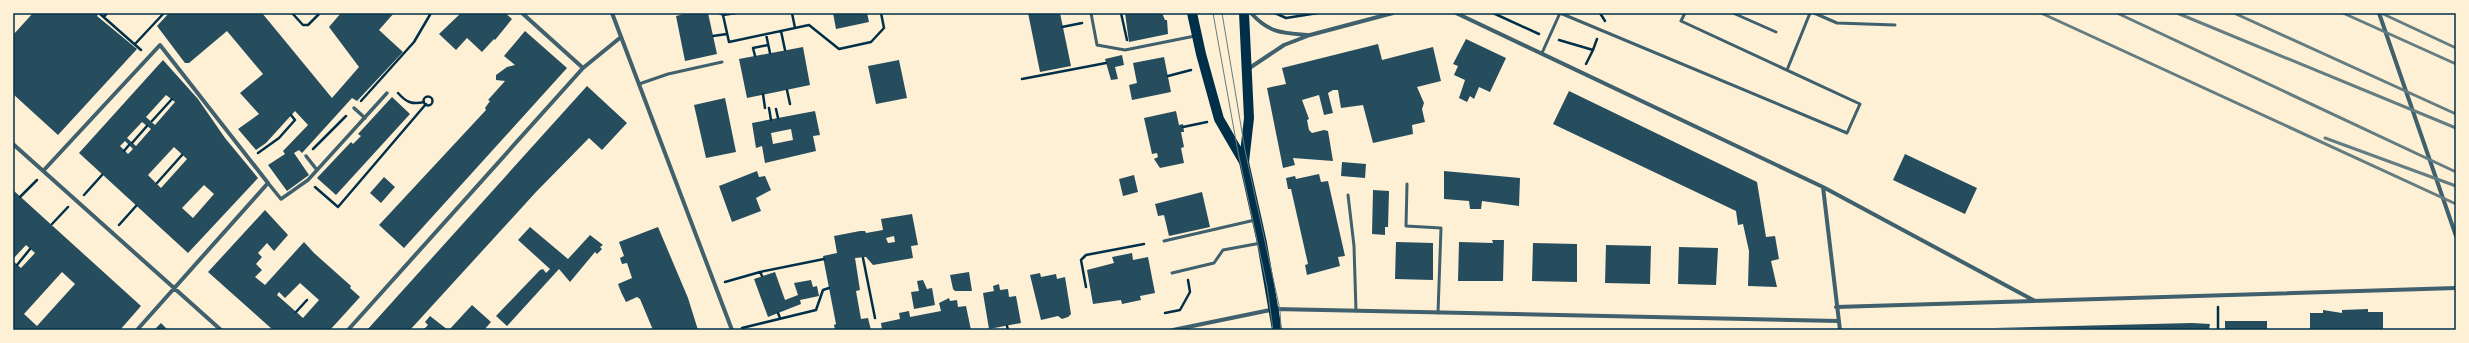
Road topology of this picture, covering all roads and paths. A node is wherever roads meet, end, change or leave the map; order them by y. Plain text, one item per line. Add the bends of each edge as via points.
1 (99, 13) edge
2 (108, 13) edge
3 (164, 13) edge
4 (292, 13) edge
5 (320, 13) edge
6 (431, 13) edge
7 (522, 13) edge
8 (612, 13) edge
9 (719, 13) edge
10 (735, 13) edge
11 (792, 13) edge
12 (881, 13) edge
13 (1090, 13) edge
14 (1121, 13) edge
15 (1192, 13) edge
16 (1244, 13) edge
17 (1251, 13) edge
18 (1275, 13) edge
19 (1318, 13) edge
20 (1394, 13) edge
21 (1456, 13) edge
22 (1560, 13) edge
23 (1685, 13) edge
24 (1733, 13) edge
25 (1810, 13) edge
26 (1814, 13) edge
27 (2379, 13) edge
28 (1279, 14) edge
29 (723, 15) junction
30 (104, 17) junction
31 (1092, 21) junction
32 (1894, 25) dead end
33 (1062, 27) dead end
34 (795, 28) junction
35 (781, 31) junction
36 (1776, 32) dead end
37 (727, 34) junction
38 (766, 34) junction
39 (1310, 35) junction
40 (713, 36) dead end
41 (1197, 36) junction
42 (621, 37) junction
43 (414, 42) dead end
44 (135, 44) junction
45 (768, 45) junction
46 (1128, 45) dead end
47 (784, 50) dead end
48 (1593, 50) dead end
49 (770, 53) dead end
50 (1542, 53) junction
51 (149, 56) junction
52 (755, 56) dead end
53 (722, 62) dead end
54 (1106, 63) dead end
55 (1204, 67) junction
56 (583, 68) junction
57 (1248, 69) junction
58 (1787, 70) junction
59 (1582, 72) junction
60 (1168, 76) dead end
61 (1022, 79) dead end
62 (638, 84) junction
63 (787, 90) dead end
64 (387, 93) dead end
65 (398, 94) dead end
66 (763, 94) dead end
67 (172, 99) dead end
68 (790, 104) dead end
69 (354, 108) dead end
70 (765, 108) dead end
71 (769, 108) dead end
72 (776, 109) dead end
73 (291, 115) dead end
74 (365, 118) junction
75 (778, 118) dead end
76 (1219, 119) junction
77 (771, 120) dead end
78 (152, 121) dead end
79 (147, 126) dead end
80 (1184, 127) dead end
81 (132, 142) dead end
82 (13, 144) edge
83 (129, 145) dead end
84 (124, 151) dead end
85 (182, 156) dead end
86 (306, 156) dead end
87 (250, 160) junction
88 (1244, 162) junction
89 (317, 170) junction
90 (45, 171) junction
91 (102, 175) dead end
92 (308, 180) junction
93 (157, 183) dead end
94 (268, 183) junction
95 (1407, 184) dead end
96 (1823, 187) junction
97 (1348, 195) dead end
98 (20, 197) dead end
99 (77, 200) junction
100 (136, 206) dead end
101 (1257, 220) junction
102 (52, 224) dead end
103 (113, 231) junction
104 (2456, 236) edge
105 (1164, 241) dead end
106 (1262, 243) junction
107 (1144, 244) dead end
108 (30, 249) dead end
109 (863, 258) dead end
110 (824, 259) dead end
111 (17, 264) dead end
112 (760, 272) junction
113 (1172, 273) dead end
114 (762, 276) dead end
115 (715, 285) junction
116 (1086, 287) dead end
117 (176, 288) junction
118 (829, 288) dead end
119 (2456, 288) edge
120 (1190, 292) dead end
121 (2219, 294) junction
122 (307, 300) dead end
123 (2035, 301) junction
124 (1836, 307) junction
125 (1275, 309) junction
126 (1356, 311) junction
127 (296, 312) dead end
128 (778, 313) dead end
129 (1165, 313) dead end
130 (1438, 313) junction
131 (780, 318) junction
132 (875, 318) dead end
133 (1839, 321) junction
134 (1007, 326) dead end
135 (137, 330) edge
136 (221, 330) edge
137 (348, 330) edge
138 (732, 330) edge
139 (738, 330) edge
140 (1008, 330) edge
141 (1173, 330) edge
142 (1277, 330) edge
143 (1840, 330) edge
144 (2218, 330) edge

1 - 30 path
2 - 30 path
3 - 44 path
4 - 5 path via 303,24 308,25
6 - 43 path
7 - 56 street
8 - 42 street
9 - 29 path
10 - 29 path
11 - 34 path
12 - 34 path via 884,28 871,42 839,48 809,26
13 - 31 lane
14 - 46 path
15 - 41 main road
16 - 57 main road
17 - 39 street via 1264,26 1280,33
18 - 28 path
19 - 28 path via 1297,18
20 - 39 street
21 - 50 street
22 - 50 lane
22 - 58 lane via 1847,132 1860,104
23 - 58 lane via 1681,21
24 - 36 lane
25 - 58 lane
26 - 32 lane via 1837,23
27 - 104 street
29 - 37 path
30 - 44 path
31 - 33 path
31 - 41 lane via 1097,45 1125,50
34 - 35 path
35 - 38 path
35 - 47 path
37 - 38 path via 729,42
37 - 40 path
38 - 45 path
39 - 57 street via 1284,45
41 - 55 main road
42 - 56 street
42 - 62 street
44 - 51 path
45 - 49 path
45 - 52 path via 753,48
48 - 59 path
50 - 59 street
51 - 87 street via 160,45
51 - 90 street
53 - 62 lane via 668,74
54 - 61 path
55 - 60 path
55 - 76 main road
56 - 137 street
57 - 88 main road via 1249,118
59 - 96 street
62 - 115 street
63 - 68 path
64 - 74 street
65 - 92 path via 406,102 425,103 338,207
66 - 70 path
67 - 78 path
69 - 74 street
71 - 77 path
72 - 75 path
73 - 87 path via 295,120 279,138
74 - 89 street
76 - 80 path
76 - 88 main road
79 - 81 path
82 - 90 street
83 - 84 path
85 - 93 path
86 - 89 street
87 - 94 street
88 - 101 main road
89 - 92 street
90 - 98 path
90 - 99 street
91 - 99 path
92 - 94 street via 281,199
94 - 117 street
95 - 130 lane via 1406,226 1441,228
96 - 123 street
96 - 124 street
97 - 126 lane via 1354,246
99 - 102 path
99 - 103 street
100 - 103 path
101 - 105 lane
101 - 106 main road
103 - 117 street
106 - 113 lane via 1223,250 1214,263
106 - 125 main road
107 - 116 path via 1086,255 1082,260
108 - 111 path
109 - 132 path
110 - 112 path
112 - 114 path
112 - 115 path
115 - 138 street
117 - 135 street
117 - 136 street
118 - 131 path via 823,290 816,310
119 - 121 street
120 - 129 path via 1180,310
121 - 123 street
121 - 144 path
122 - 127 path
123 - 124 street
124 - 133 street
125 - 126 street
125 - 141 street
125 - 142 main road
126 - 130 street
128 - 131 path
130 - 133 street
131 - 139 path
133 - 143 street
134 - 140 path

